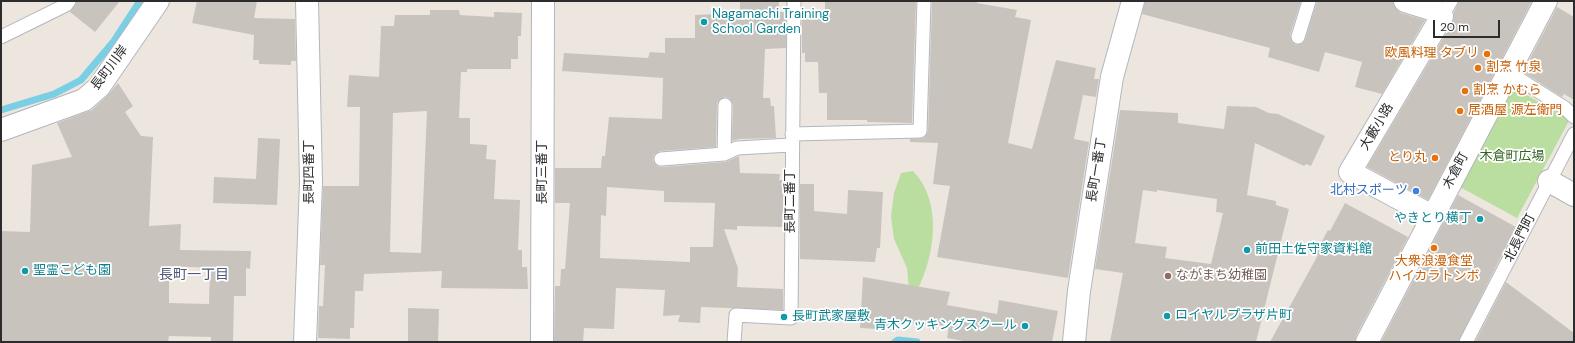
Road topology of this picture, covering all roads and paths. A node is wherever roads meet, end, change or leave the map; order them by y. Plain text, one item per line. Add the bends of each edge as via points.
1 (69, 1) edge
2 (158, 1) edge
3 (307, 1) edge
4 (544, 1) edge
5 (794, 1) edge
6 (924, 1) edge
7 (1133, 1) edge
8 (1309, 1) edge
9 (1405, 1) edge
10 (1546, 1) edge
11 (1447, 8) edge
12 (1, 37) edge
13 (1298, 37) dead end
14 (1508, 72) junction
15 (725, 105) dead end
16 (1574, 117) edge
17 (1, 130) edge
18 (1574, 134) edge
19 (792, 139) junction
20 (724, 154) junction
21 (661, 159) dead end
22 (1549, 181) junction
23 (1574, 195) edge
24 (1432, 216) junction
25 (305, 342) edge
26 (542, 342) edge
27 (734, 342) edge
28 (1074, 342) edge
29 (1367, 342) edge
30 (1466, 342) edge

1 - 12 lane via 66,5
2 - 17 street, 長町川岸 via 99,87 84,100
3 - 25 street, 長町四番丁 via 311,182
4 - 26 street, 長町三番丁
5 - 19 lane, 長町二番丁
6 - 19 lane via 920,131
7 - 28 street, 長町一番丁 via 1112,77 1079,291
8 - 13 lane
9 - 11 street via 1434,10
10 - 14 street, 木倉町
11 - 24 street, 大藪小路 via 1350,172
14 - 16 lane via 1565,108
14 - 24 street, 木倉町
15 - 20 lane
18 - 22 lane, 北長門町
19 - 20 lane via 737,148
19 - 27 lane, 長町二番丁 via 791,318 736,315
20 - 21 lane
22 - 23 street
22 - 30 lane, 北長門町
24 - 29 street, 木倉町

